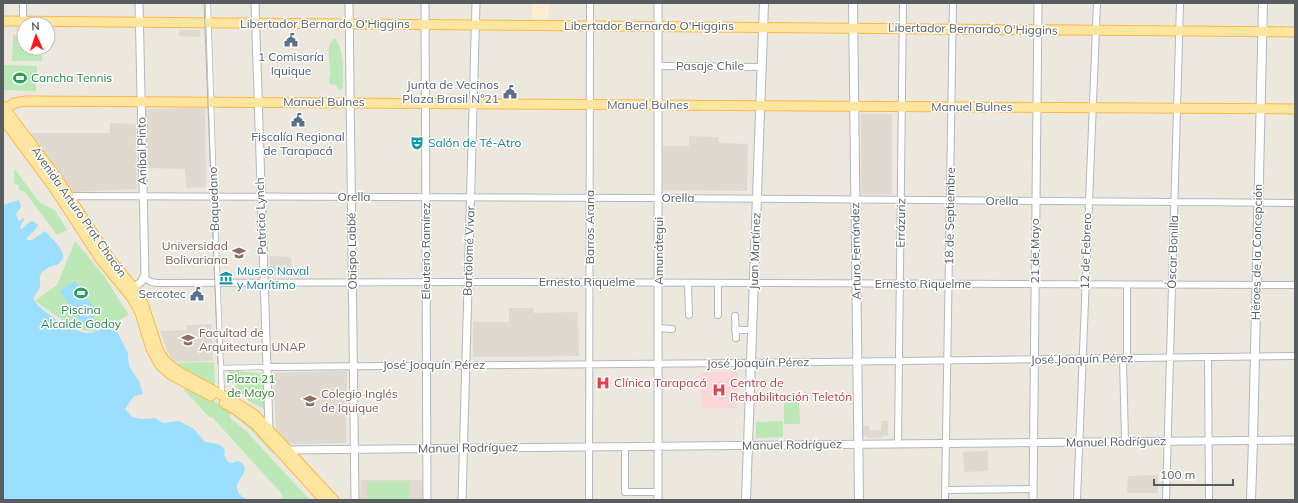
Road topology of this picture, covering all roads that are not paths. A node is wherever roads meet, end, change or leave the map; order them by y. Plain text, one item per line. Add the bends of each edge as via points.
1 (23, 3) edge
2 (139, 3) edge
3 (208, 3) edge
4 (255, 3) edge
5 (349, 3) edge
6 (425, 3) edge
7 (476, 3) edge
8 (590, 3) edge
9 (658, 3) edge
10 (764, 3) edge
11 (853, 3) edge
12 (903, 3) edge
13 (953, 3) edge
14 (1038, 3) edge
15 (1097, 3) edge
16 (1180, 3) edge
17 (1263, 3) edge
18 (23, 16) edge
19 (3, 21) edge
20 (16, 21) edge
21 (56, 21) edge
22 (139, 22) junction
23 (208, 23) junction
24 (255, 23) junction
25 (349, 24) junction
26 (425, 24) junction
27 (476, 25) junction
28 (590, 26) junction
29 (658, 26) junction
30 (763, 27) junction
31 (853, 28) junction
32 (903, 28) junction
33 (953, 29) junction
34 (1038, 30) junction
35 (1096, 30) junction
36 (1179, 31) junction
37 (1262, 32) junction
38 (1295, 32) edge
39 (658, 66) junction
40 (762, 66) junction
41 (141, 101) junction
42 (211, 102) junction
43 (257, 102) junction
44 (350, 102) junction
45 (425, 103) junction
46 (474, 103) junction
47 (590, 104) junction
48 (658, 105) junction
49 (760, 105) junction
50 (854, 106) junction
51 (902, 106) junction
52 (952, 107) junction
53 (1037, 107) junction
54 (4, 108) edge
55 (1092, 108) junction
56 (1177, 108) junction
57 (1260, 109) junction
58 (1295, 109) edge
59 (3, 119) edge
60 (143, 196) junction
61 (214, 196) junction
62 (260, 196) junction
63 (351, 197) junction
64 (426, 197) junction
65 (471, 197) junction
66 (66, 198) junction
67 (590, 198) junction
68 (659, 198) junction
69 (757, 199) junction
70 (855, 200) junction
71 (901, 200) junction
72 (950, 200) junction
73 (1035, 201) junction
74 (1088, 201) junction
75 (1174, 202) junction
76 (1258, 202) junction
77 (1295, 203) edge
78 (144, 278) junction
79 (264, 282) junction
80 (352, 282) junction
81 (426, 282) junction
82 (468, 282) junction
83 (590, 282) junction
84 (217, 283) junction
85 (659, 283) junction
86 (688, 283) junction
87 (718, 283) junction
88 (754, 283) junction
89 (856, 284) junction
90 (900, 284) junction
91 (949, 284) junction
92 (1035, 284) junction
93 (1085, 284) junction
94 (1127, 285) junction
95 (1172, 285) junction
96 (1256, 285) junction
97 (1295, 285) edge
98 (131, 290) junction
99 (689, 315) dead end
100 (718, 315) dead end
101 (735, 316) dead end
102 (659, 328) junction
103 (672, 329) dead end
104 (735, 330) junction
105 (752, 330) junction
106 (736, 338) dead end
107 (1295, 356) edge
108 (1255, 357) junction
109 (1170, 358) junction
110 (1208, 358) junction
111 (1082, 359) junction
112 (1125, 359) junction
113 (1034, 360) junction
114 (899, 361) junction
115 (947, 361) junction
116 (858, 362) junction
117 (751, 363) junction
118 (590, 364) junction
119 (659, 364) junction
120 (426, 365) junction
121 (466, 365) junction
122 (353, 366) junction
123 (266, 367) junction
124 (221, 368) junction
125 (222, 395) junction
126 (269, 429) junction
127 (1253, 440) junction
128 (1295, 440) edge
129 (1125, 441) junction
130 (1167, 441) junction
131 (1209, 441) junction
132 (1034, 442) junction
133 (1079, 442) junction
134 (946, 443) junction
135 (858, 444) junction
136 (898, 444) junction
137 (748, 445) junction
138 (658, 446) junction
139 (589, 447) junction
140 (625, 447) junction
141 (464, 448) junction
142 (354, 449) junction
143 (426, 449) junction
144 (288, 450) junction
145 (1033, 489) junction
146 (945, 490) junction
147 (658, 492) junction
148 (324, 500) edge
149 (334, 500) edge
150 (355, 500) edge
151 (427, 500) edge
152 (462, 500) edge
153 (589, 500) edge
154 (658, 500) edge
155 (746, 500) edge
156 (859, 500) edge
157 (945, 500) edge
158 (1033, 500) edge
159 (1077, 500) edge
160 (1166, 500) edge
161 (1209, 500) edge
162 (1251, 500) edge

1 - 18 street
2 - 22 street, Aníbal Pinto
3 - 23 street, Baquedano
4 - 24 street, Patricio Lynch
5 - 25 street, Obispo Labbé
6 - 26 street, Eleuterio Ramírez
7 - 27 street, Bartolomé Vivar
8 - 28 street, Barros Arana
9 - 29 street, Amunátegui
10 - 30 main road, Juan Martínez
11 - 31 main road, Arturo Fernández
12 - 32 street, Errázuriz
13 - 33 street, 18 de Septiembre
14 - 34 street, 21 de Mayo
15 - 35 street, 12 de Febrero
16 - 36 street, Óscar Bonilla
17 - 37 main road, Héroes de la Concepción
19 - 20 main road, Libertador Bernardo O'Higgins
21 - 22 main road, Libertador Bernardo O'Higgins
22 - 23 main road, Libertador Bernardo O'Higgins
22 - 41 street, Aníbal Pinto
23 - 24 main road, Libertador Bernardo O'Higgins
23 - 42 street, Baquedano
24 - 25 main road, Libertador Bernardo O'Higgins
24 - 43 street, Patricio Lynch
25 - 26 main road, Libertador Bernardo O'Higgins
25 - 44 street, Obispo Labbé
26 - 27 main road, Libertador Bernardo O'Higgins
26 - 45 street, Eleuterio Ramírez
27 - 28 main road, Libertador Bernardo O'Higgins
27 - 46 street, Bartolomé Vivar
28 - 29 main road, Libertador Bernardo O'Higgins
28 - 47 street, Barros Arana
29 - 30 main road, Libertador Bernardo O'Higgins
29 - 39 street, Amunátegui
30 - 31 main road, Libertador Bernardo O'Higgins
30 - 40 main road, Juan Martínez
31 - 32 main road, Libertador Bernardo O'Higgins
31 - 50 main road, Arturo Fernández
32 - 33 main road, Libertador Bernardo O'Higgins
32 - 51 street, Errázuriz
33 - 34 main road, Libertador Bernardo O'Higgins
33 - 52 street, 18 de Septiembre
34 - 35 main road, Libertador Bernardo O'Higgins
34 - 53 street, 21 de Mayo
35 - 36 main road, Libertador Bernardo O'Higgins
35 - 55 street, 12 de Febrero
36 - 37 main road, Libertador Bernardo O'Higgins
36 - 56 street, Óscar Bonilla
37 - 38 main road, Libertador Bernardo O'Higgins
37 - 57 main road, Héroes de la Concepción
39 - 40 street, Pasaje Chile
39 - 48 street, Amunátegui
40 - 49 main road, Juan Martínez
41 - 42 main road, Manuel Bulnes
41 - 54 main road, Manuel Bulnes via 26,101
41 - 60 street, Aníbal Pinto
42 - 43 main road, Manuel Bulnes
42 - 61 street, Baquedano
43 - 44 main road, Manuel Bulnes
43 - 62 street, Patricio Lynch
44 - 45 main road, Manuel Bulnes
44 - 63 street, Obispo Labbé
45 - 46 main road, Manuel Bulnes
45 - 64 street, Eleuterio Ramírez
46 - 47 main road, Manuel Bulnes
46 - 65 street, Bartolomé Vivar
47 - 48 main road, Manuel Bulnes
47 - 67 street, Barros Arana
48 - 49 main road, Manuel Bulnes
48 - 68 street, Amunátegui
49 - 50 main road, Manuel Bulnes
49 - 69 main road, Juan Martínez
50 - 51 main road, Manuel Bulnes
50 - 70 main road, Arturo Fernández
51 - 52 main road, Manuel Bulnes
51 - 71 street, Errázuriz
52 - 53 main road, Manuel Bulnes
52 - 72 street, 18 de Septiembre
53 - 55 main road, Manuel Bulnes
53 - 73 street, 21 de Mayo
54 - 66 main road, Avenida Arturo Prat Chacón via 43,158
55 - 56 main road, Manuel Bulnes
55 - 74 street, 12 de Febrero
56 - 57 main road, Manuel Bulnes
56 - 75 street, Óscar Bonilla
57 - 58 main road, Manuel Bulnes
57 - 76 main road, Héroes de la Concepción
59 - 66 main road, Avenida Arturo Prat Chacón
60 - 61 street, Orella
60 - 66 street, Orella
60 - 78 street, Aníbal Pinto
61 - 62 street, Orella
61 - 84 street, Baquedano
62 - 63 street, Orella
62 - 79 street, Patricio Lynch
63 - 64 street, Orella
63 - 80 street, Obispo Labbé
64 - 65 street, Orella
64 - 81 street, Eleuterio Ramírez
65 - 67 street, Orella
65 - 82 street, Bartolomé Vivar
66 - 98 main road, Avenida Arturo Prat Chacón
67 - 68 street, Orella
67 - 83 street, Barros Arana
68 - 69 street, Orella
68 - 85 street, Amunátegui
69 - 70 street, Orella
69 - 88 main road, Juan Martínez
70 - 71 street, Orella
70 - 89 main road, Arturo Fernández
71 - 72 street, Orella
71 - 90 street, Errázuriz
72 - 73 street, Orella
72 - 91 street, 18 de Septiembre
73 - 74 street, Orella
73 - 92 street, 21 de Mayo
74 - 75 street, Orella
74 - 93 street, 12 de Febrero
75 - 76 street, Orella
75 - 95 street, Óscar Bonilla
76 - 77 street, Orella
76 - 96 main road, Héroes de la Concepción
78 - 84 street, Ernesto Riquelme via 157,283
78 - 98 street
79 - 80 street, Ernesto Riquelme
79 - 84 street, Ernesto Riquelme
79 - 123 street, Patricio Lynch
80 - 81 street, Ernesto Riquelme
80 - 122 street, Obispo Labbé
81 - 82 street, Ernesto Riquelme
81 - 120 street, Eleuterio Ramírez
82 - 83 street, Ernesto Riquelme
82 - 121 street, Bartolomé Vivar
83 - 85 street, Ernesto Riquelme
83 - 118 street, Barros Arana
84 - 124 street, Baquedano
85 - 86 street, Ernesto Riquelme
85 - 102 street, Amunátegui
86 - 87 street, Ernesto Riquelme
86 - 99 street
87 - 88 street, Ernesto Riquelme
87 - 100 street
88 - 89 street, Ernesto Riquelme
88 - 105 main road, Juan Martínez
89 - 90 street, Ernesto Riquelme
89 - 116 main road, Arturo Fernández
90 - 91 street, Ernesto Riquelme
90 - 114 street, Errázuriz
91 - 92 street, Ernesto Riquelme
91 - 115 street, 18 de Septiembre
92 - 93 street, Ernesto Riquelme
92 - 113 street, 21 de Mayo
93 - 94 street, Ernesto Riquelme
93 - 111 street, 12 de Febrero
94 - 95 street, Ernesto Riquelme
94 - 112 street
95 - 96 street, Ernesto Riquelme
95 - 109 street, Óscar Bonilla
96 - 97 street, Ernesto Riquelme
96 - 108 main road, Héroes de la Concepción
98 - 125 main road, Avenida Arturo Prat Chacón via 144,306 165,361 176,370
98 - 148 main road, Avenida Arturo Prat Chacón via 153,353 164,369 250,420
101 - 104 street
102 - 103 street
102 - 119 street, Amunátegui
104 - 105 street
104 - 106 street
105 - 117 main road, Juan Martínez
107 - 108 street, José Joaquín Pérez
108 - 110 street, José Joaquín Pérez
108 - 127 main road, Héroes de la Concepción
109 - 110 street, José Joaquín Pérez
109 - 112 street, José Joaquín Pérez
109 - 130 street, Óscar Bonilla
110 - 131 street
111 - 112 street, José Joaquín Pérez
111 - 113 street, José Joaquín Pérez
111 - 133 street, 12 de Febrero
112 - 129 street
113 - 115 street, José Joaquín Pérez
113 - 132 street, 21 de Mayo
114 - 115 street, José Joaquín Pérez
114 - 116 street, José Joaquín Pérez
114 - 136 street, Errázuriz
115 - 134 street, 18 de Septiembre
116 - 117 street, José Joaquín Pérez
116 - 135 main road, Arturo Fernández
117 - 119 street, José Joaquín Pérez
117 - 137 main road, Juan Martínez
118 - 119 street, José Joaquín Pérez
118 - 121 street, José Joaquín Pérez
118 - 139 street, Barros Arana
119 - 138 street, Amunátegui
120 - 121 street, José Joaquín Pérez
120 - 122 street, José Joaquín Pérez
120 - 143 street, Eleuterio Ramírez
121 - 141 street, Bartolomé Vivar
122 - 123 street, José Joaquín Pérez
122 - 142 street, Obispo Labbé
123 - 124 street, José Joaquín Pérez
123 - 126 street, Patricio Lynch
124 - 125 street, Baquedano
125 - 126 main road, Avenida Arturo Prat Chacón via 250,411
126 - 144 main road, Avenida Arturo Prat Chacón
127 - 128 street, Manuel Rodríguez
127 - 131 street, Manuel Rodríguez
127 - 162 main road, Héroes de la Concepción
129 - 130 street, Manuel Rodríguez
129 - 133 street, Manuel Rodríguez
130 - 131 street, Manuel Rodríguez
130 - 160 street, Óscar Bonilla
131 - 161 street
132 - 133 street, Manuel Rodríguez
132 - 134 street, Manuel Rodríguez
132 - 145 street, 21 de Mayo
133 - 159 street, 12 de Febrero
134 - 136 street, Manuel Rodríguez
134 - 146 street, 18 de Septiembre
135 - 136 street, Manuel Rodríguez
135 - 137 street, Manuel Rodríguez
135 - 156 main road, Arturo Fernández
137 - 138 street, Manuel Rodríguez
137 - 155 main road, Juan Martínez
138 - 140 street, Manuel Rodríguez
138 - 147 street, Amunátegui
139 - 140 street, Manuel Rodríguez
139 - 141 street, Manuel Rodríguez
139 - 153 street, Barros Arana
140 - 147 street via 625,492
141 - 143 street, Manuel Rodríguez
141 - 152 street, Bartolomé Vivar
142 - 143 street, Manuel Rodríguez
142 - 144 street, Manuel Rodríguez
142 - 150 street, Obispo Labbé
143 - 151 street, Eleuterio Ramírez
144 - 149 main road, Avenida Arturo Prat Chacón
145 - 146 street
145 - 158 street, 21 de Mayo
146 - 157 street, 18 de Septiembre
147 - 154 street, Amunátegui

